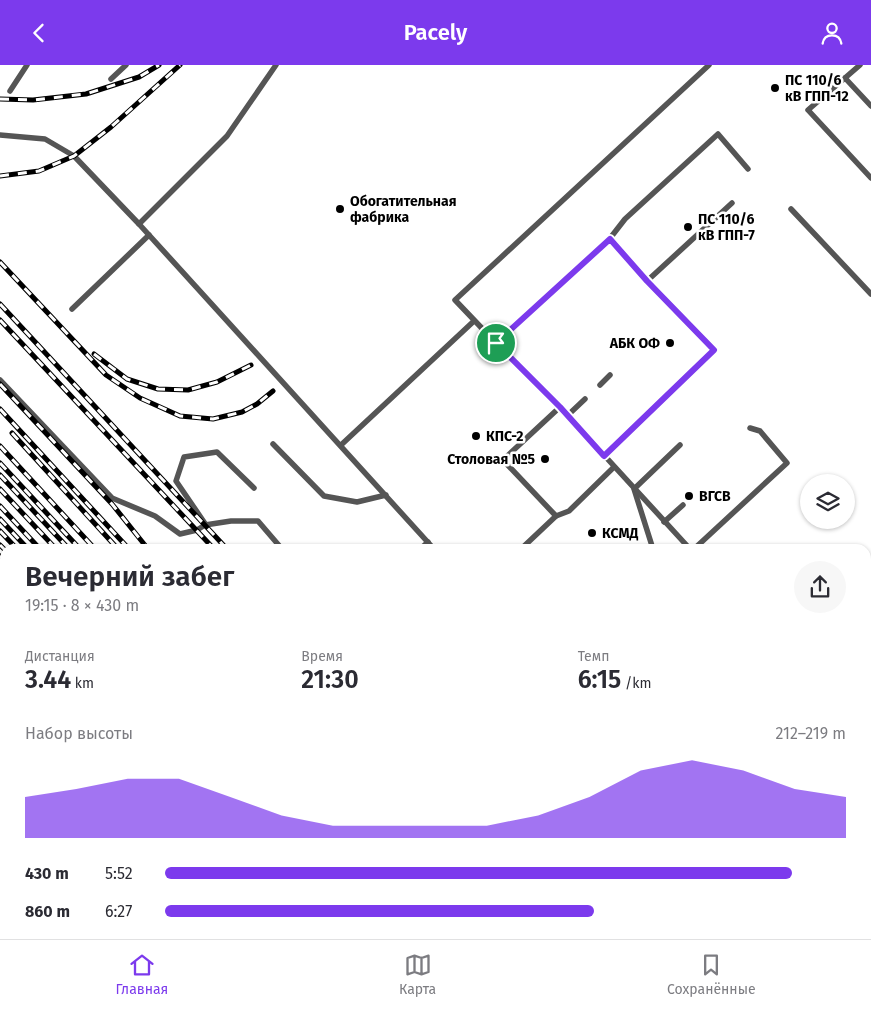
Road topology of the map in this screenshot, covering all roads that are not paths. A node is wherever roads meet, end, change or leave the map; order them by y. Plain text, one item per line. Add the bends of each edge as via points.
1 (27, 65) edge
2 (126, 65) edge
3 (276, 65) edge
4 (709, 65) edge
5 (860, 65) edge
6 (845, 78) junction
7 (111, 79) dead end
8 (10, 91) dead end
9 (871, 106) edge
10 (1, 134) edge
11 (748, 169) dead end
12 (871, 178) edge
13 (732, 203) dead end
14 (791, 209) dead end
15 (139, 223) junction
16 (149, 235) junction
17 (610, 239) junction
18 (647, 281) junction
19 (871, 294) edge
20 (72, 309) dead end
21 (474, 321) junction
22 (496, 343) junction
23 (610, 375) dead end
24 (0, 380) edge
25 (600, 385) dead end
26 (585, 399) dead end
27 (560, 407) junction
28 (567, 416) junction
29 (750, 428) dead end
30 (273, 444) dead end
31 (341, 445) junction
32 (680, 445) dead end
33 (604, 456) junction
34 (614, 467) junction
35 (254, 488) dead end
36 (634, 489) junction
37 (386, 495) junction
38 (683, 505) dead end
39 (556, 516) junction
40 (664, 522) junction
41 (206, 525) junction
42 (428, 542) joint
43 (278, 544) edge
44 (426, 544) edge
45 (526, 544) edge
46 (651, 544) edge
47 (685, 544) edge
48 (699, 544) edge

1 - 8 lane
2 - 7 lane
3 - 15 lane via 227,136
4 - 21 lane via 456,300
5 - 6 lane
6 - 9 lane
6 - 12 lane via 808,110
10 - 15 lane via 45,139 74,156
11 - 17 lane via 718,134 624,219
13 - 18 lane
14 - 19 lane
15 - 16 lane
16 - 20 lane
16 - 31 lane
17 - 18 lane
17 - 22 lane
18 - 33 lane via 714,350
21 - 22 lane
21 - 31 lane
22 - 27 lane
23 - 25 lane
24 - 41 lane via 112,499 155,516 180,534
26 - 28 lane
27 - 28 lane
27 - 39 lane via 503,460
28 - 33 lane
29 - 48 lane via 760,431 787,463
30 - 37 lane via 324,496 356,502
31 - 37 lane
32 - 36 lane
33 - 34 lane
34 - 36 lane
34 - 39 lane via 569,511
35 - 41 lane via 217,452 184,457 176,481
36 - 40 lane
36 - 46 lane
37 - 42 lane
38 - 40 lane
39 - 45 lane
40 - 47 lane
41 - 43 lane via 258,521
42 - 44 lane

